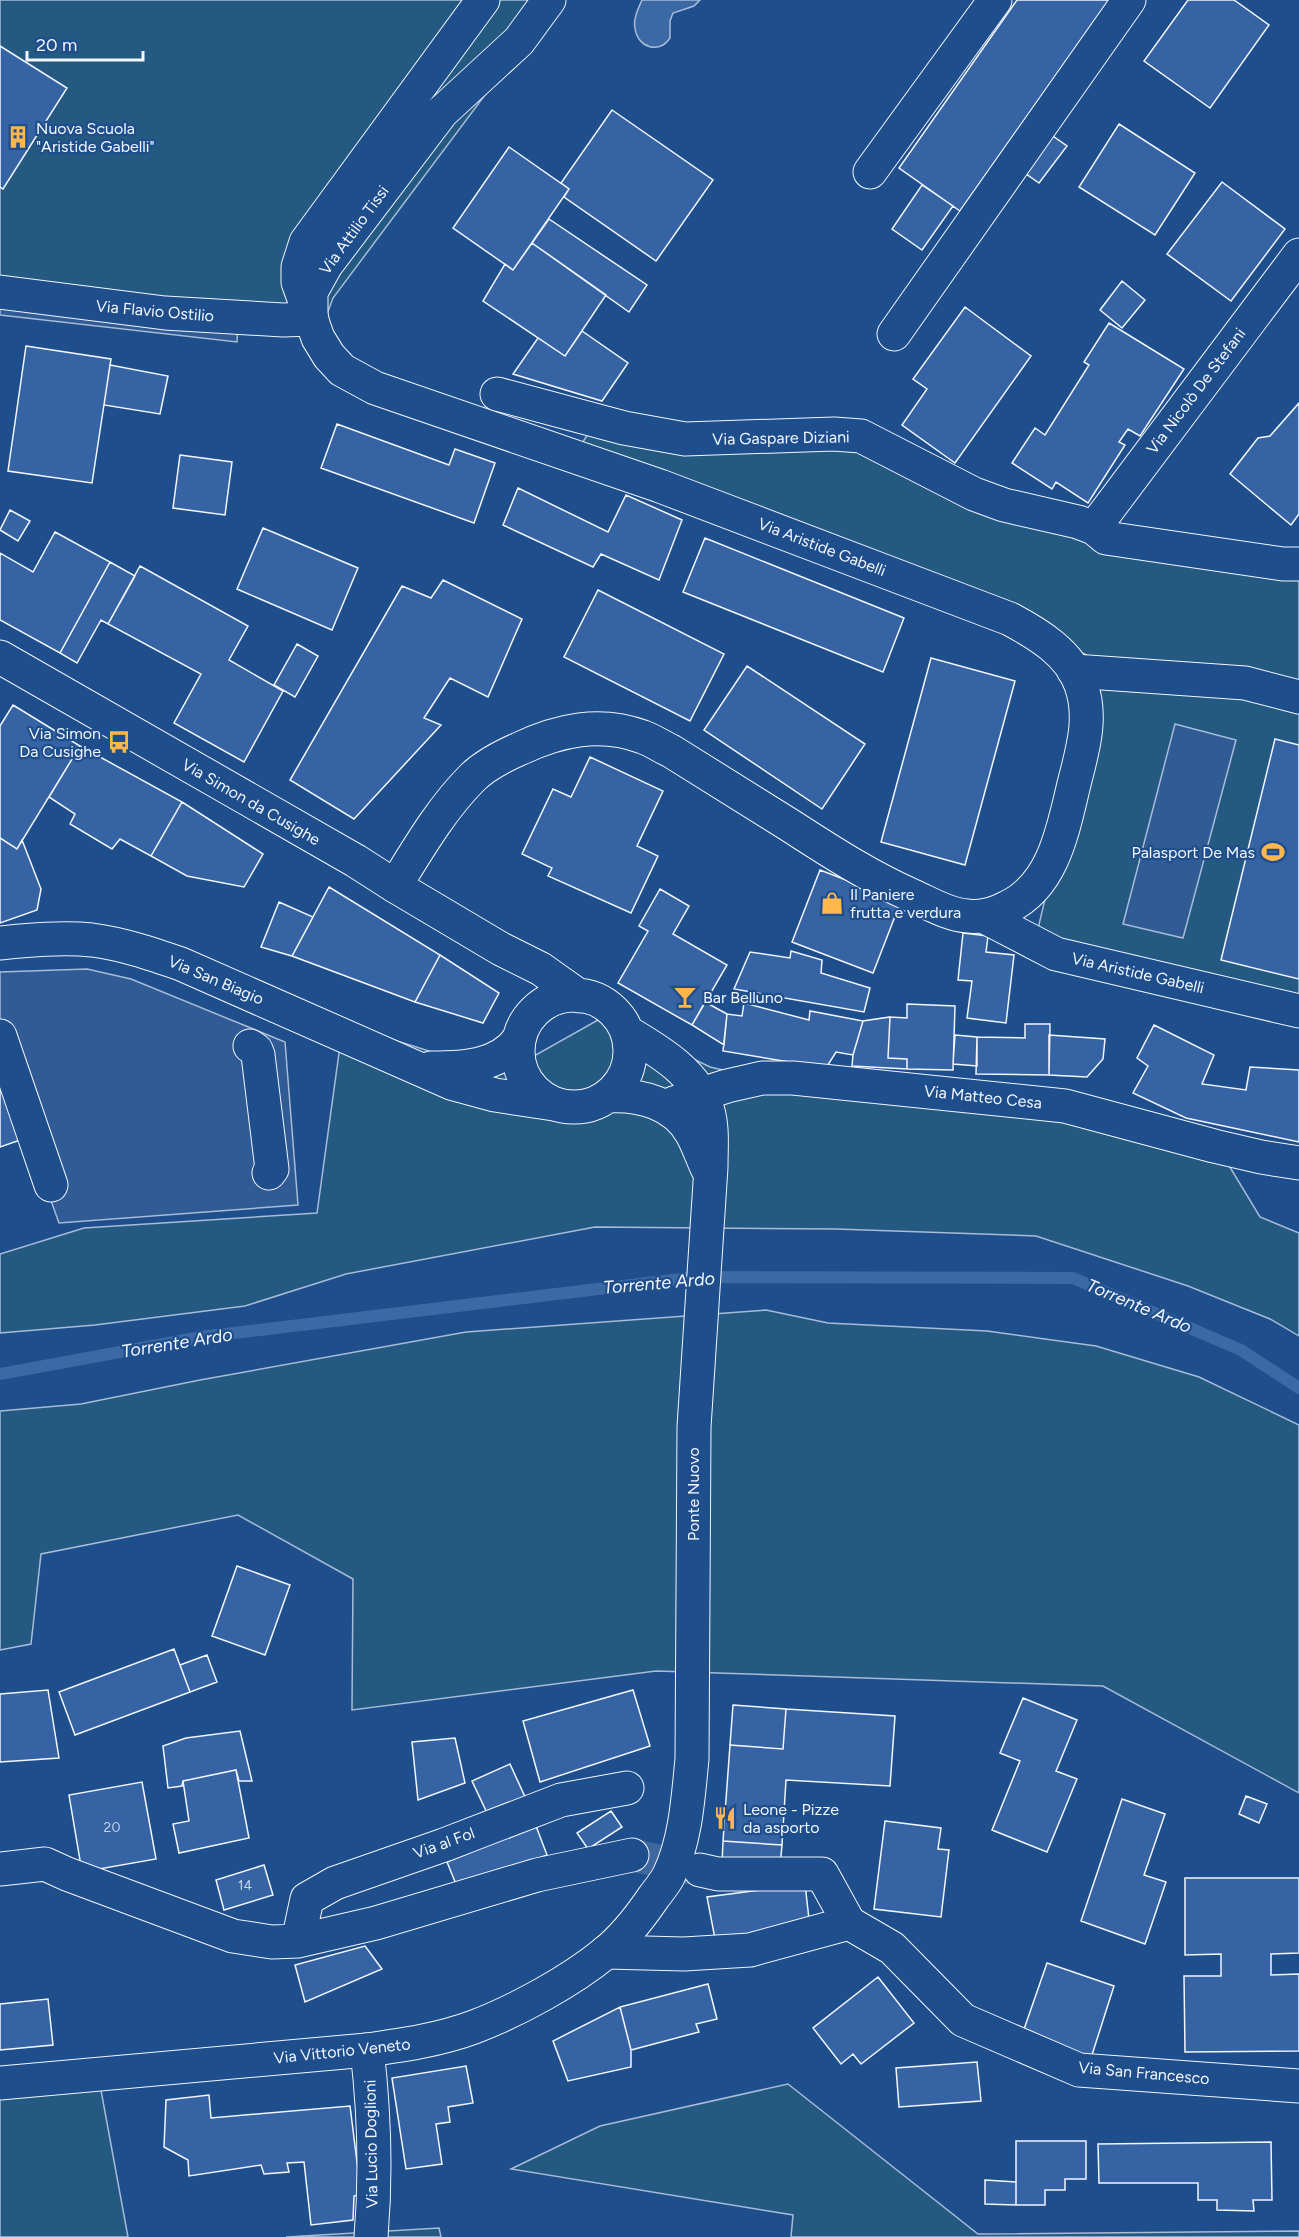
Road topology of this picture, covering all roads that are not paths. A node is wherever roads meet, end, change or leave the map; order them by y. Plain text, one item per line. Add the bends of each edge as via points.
1 (483, 0) edge
2 (549, 0) edge
3 (995, 0) edge
4 (1129, 0) edge
5 (870, 172) dead end
6 (1299, 255) edge
7 (0, 292) edge
8 (312, 319) junction
9 (894, 334) dead end
10 (497, 394) dead end
11 (1094, 528) junction
12 (1299, 564) edge
13 (0, 657) edge
14 (1074, 671) junction
15 (1299, 697) edge
16 (395, 886) junction
17 (983, 916) junction
18 (0, 943) edge
19 (501, 949) junction
20 (579, 996) junction
21 (1299, 1011) edge
22 (524, 1029) junction
23 (627, 1032) junction
24 (0, 1036) edge
25 (250, 1046) dead end
26 (420, 1069) junction
27 (701, 1095) junction
28 (607, 1096) junction
29 (554, 1104) junction
30 (664, 1106) junction
31 (1299, 1163) edge
32 (709, 1172) junction
33 (269, 1173) dead end
34 (51, 1185) dead end
35 (627, 1788) dead end
36 (687, 1812) joint
37 (632, 1855) tunnel mouth
38 (0, 1869) edge
39 (700, 1870) tunnel mouth
40 (849, 1923) junction
41 (298, 1941) junction
42 (606, 1952) junction
43 (367, 2050) junction
44 (0, 2084) edge
45 (1299, 2086) edge
46 (371, 2237) edge

1 - 8 street, Via Attilio Tissi via 306,242 298,282
2 - 8 street, Via Attilio Tissi via 519,41 442,111 326,265 311,292
3 - 5 street
4 - 9 street
6 - 11 street, Via Nicolò De Stefani
7 - 8 street, Via Flavio Ostilio via 165,313
8 - 14 street, Via Aristide Gabelli via 329,356 358,381 660,486 1010,619 1047,642
10 - 11 street, Via Gaspare Diziani via 624,428 685,439 861,436 989,500
11 - 12 street, Via Gaspare Diziani via 1114,540
13 - 16 street, Via Simon da Cusighe
14 - 15 street via 1245,683
14 - 17 street, Via Aristide Gabelli via 1085,702 1086,724 1059,844 1044,875 1030,891 1016,903
16 - 17 street, Via Aristide Gabelli via 449,804 474,776 505,755 540,739 574,729 609,729 643,737 671,751 900,890 948,912
16 - 19 street, Via Simon da Cusighe
17 - 21 street, Via Aristide Gabelli via 1056,954
18 - 26 street, Via San Biagio via 92,940 142,950
19 - 20 street, Via Simon da Cusighe via 541,969
19 - 22 street, Via Simon da Cusighe via 516,962 531,985 533,998
20 - 22 street via 560,997 542,1005
20 - 23 street, Via Simon da Cusighe via 608,1007
22 - 26 street, Via San Biagio via 512,1049 481,1064
22 - 29 street, Via Simon da Cusighe via 518,1055 521,1070 540,1096
23 - 27 street, Via Simon da Cusighe via 676,1065
23 - 28 street via 628,1067
24 - 34 street
25 - 33 street via 258,1055 272,1169
26 - 29 street, Via San Biagio via 451,1083 495,1095
27 - 30 street, Via Matteo Cesa
27 - 31 street, Via Matteo Cesa via 762,1078 794,1078 1065,1106 1261,1158
27 - 32 street, Via Simon da Cusighe via 712,1133
28 - 29 street via 591,1105
28 - 30 street via 628,1095
30 - 32 street via 692,1133
32 - 36 street, Ponte Nuovo via 694,1427 692,1759
35 - 41 street, Via al Fol via 561,1800 335,1883 307,1899
36 - 42 street, Via Vittorio Veneto via 668,1876 640,1916
37 - 41 street via 537,1875 376,1923
38 - 41 street via 45,1864 233,1936
39 - 40 street via 718,1874 822,1874
40 - 42 street via 750,1950 684,1954
40 - 45 street, Via San Francesco via 892,1948 963,2020 1079,2070
42 - 43 street, Via Vittorio Veneto via 567,1979 474,2027 423,2042
43 - 44 street, Via Vittorio Veneto
43 - 46 street, Via Lucio Doglioni via 374,2206

